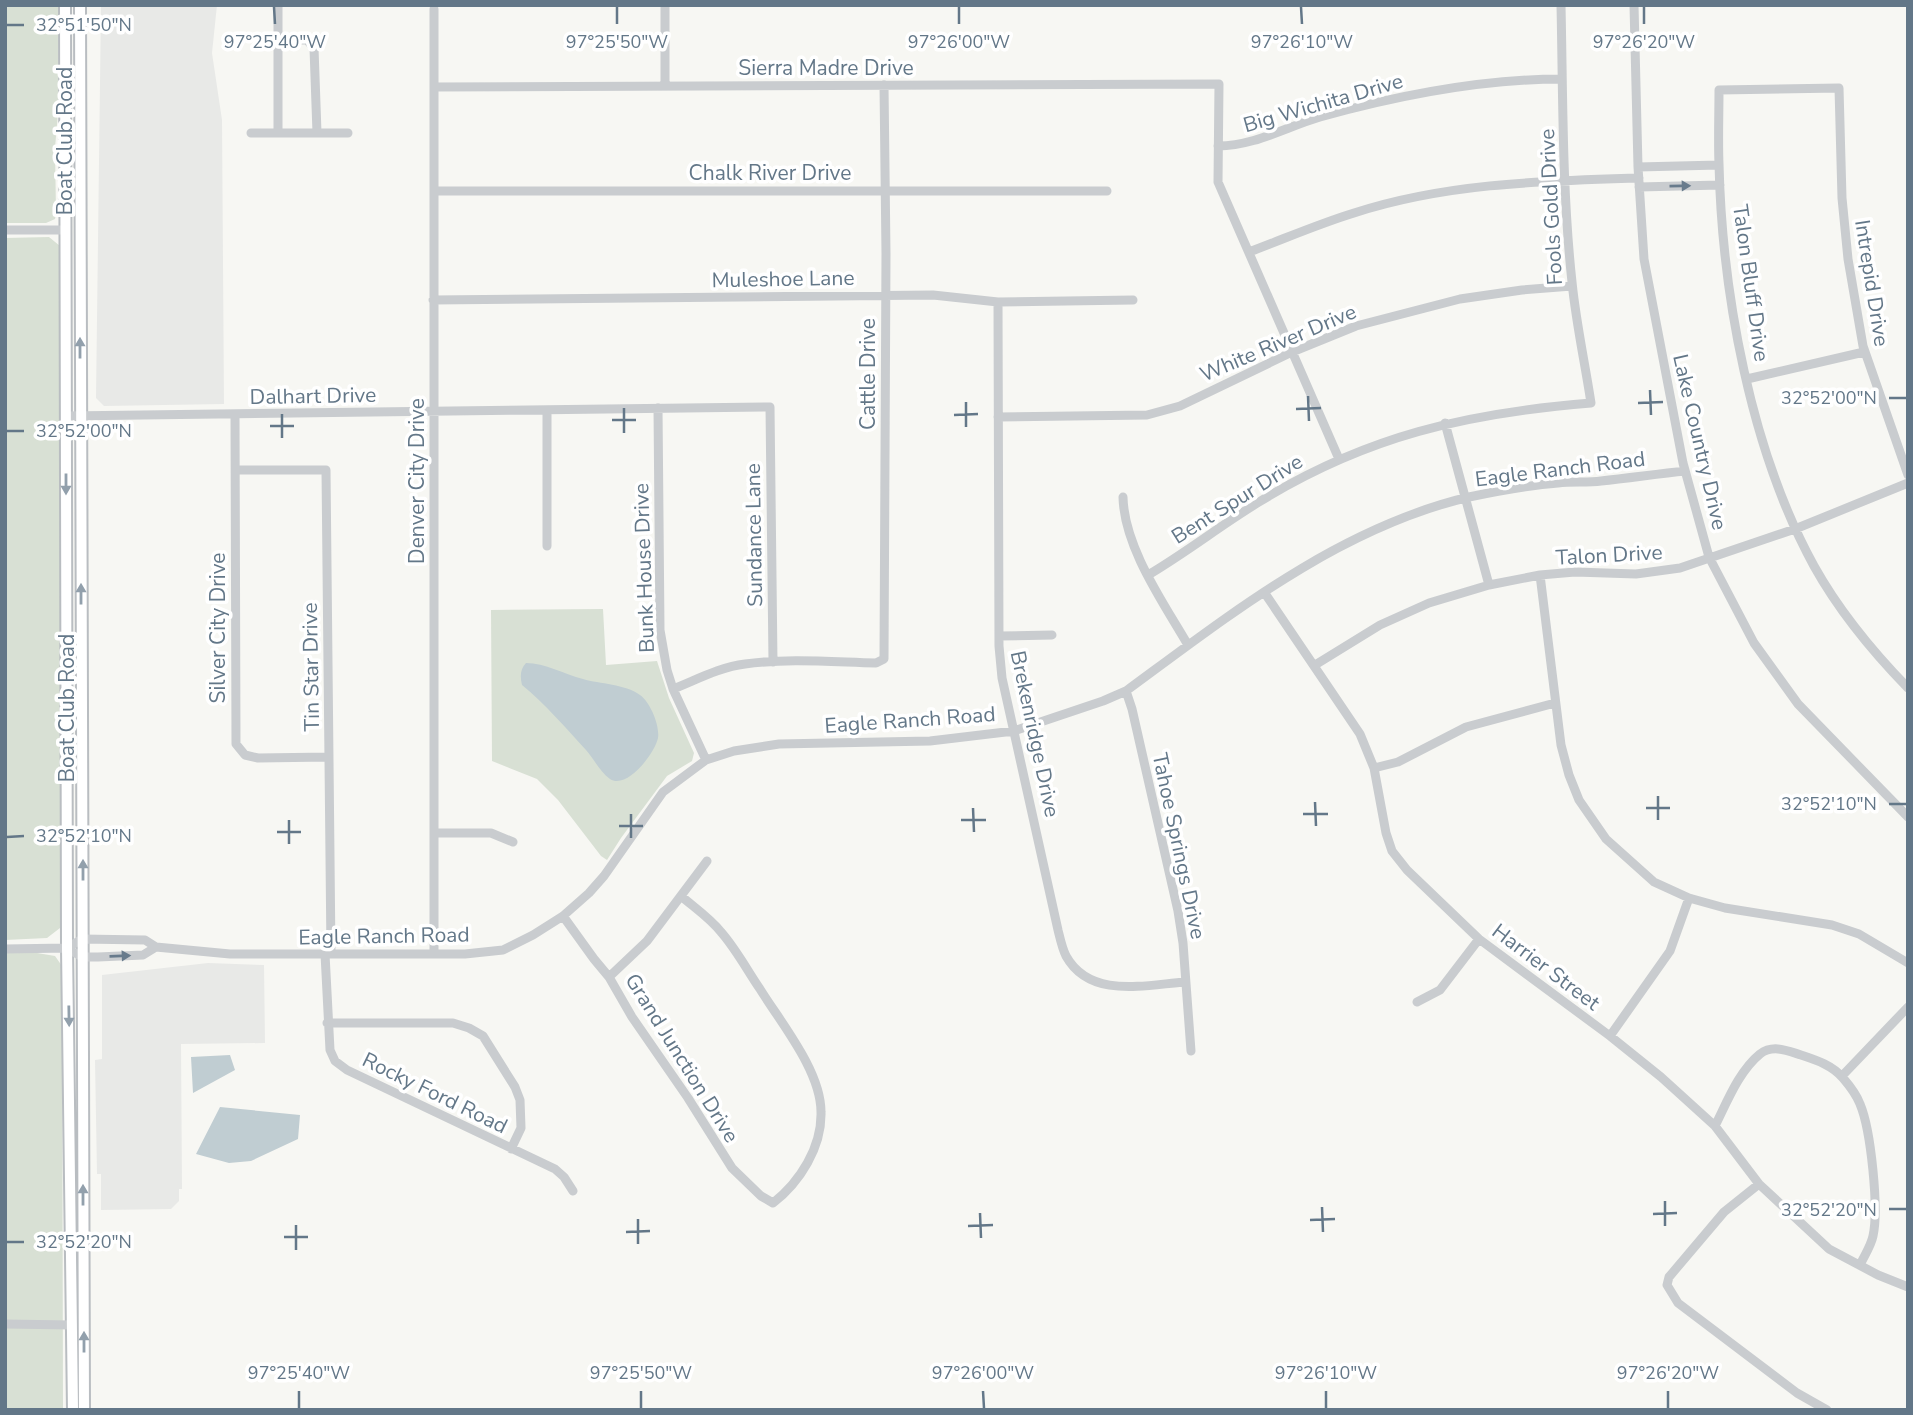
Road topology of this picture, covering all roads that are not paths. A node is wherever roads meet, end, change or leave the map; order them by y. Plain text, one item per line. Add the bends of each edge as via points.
1 (65, 5) edge
2 (80, 5) edge
3 (278, 5) edge
4 (665, 5) edge
5 (1634, 5) edge
6 (1561, 6) edge
7 (434, 9) dead end
8 (278, 40) junction
9 (1562, 79) junction
10 (884, 85) junction
11 (665, 86) junction
12 (434, 87) junction
13 (1839, 88) joint
14 (251, 133) dead end
15 (278, 133) junction
16 (317, 133) junction
17 (348, 133) dead end
18 (1218, 146) junction
19 (1719, 165) junction
20 (1639, 177) junction
21 (1564, 179) junction
22 (1720, 185) junction
23 (885, 190) junction
24 (434, 191) junction
25 (1107, 191) dead end
26 (5, 230) edge
27 (65, 230) junction
28 (1249, 251) junction
29 (1572, 286) junction
30 (885, 296) junction
31 (433, 300) junction
32 (1133, 300) dead end
33 (998, 302) junction
34 (1292, 352) junction
35 (1864, 352) junction
36 (1747, 379) junction
37 (1591, 403) joint
38 (770, 407) joint
39 (658, 408) junction
40 (547, 410) junction
41 (434, 411) junction
42 (235, 414) junction
43 (65, 416) junction
44 (80, 416) junction
45 (998, 417) junction
46 (1445, 423) junction
47 (1339, 459) junction
48 (236, 470) junction
49 (1685, 471) junction
50 (1908, 475) edge
51 (1908, 483) edge
52 (1123, 497) dead end
53 (1466, 498) junction
54 (1795, 529) junction
55 (547, 546) dead end
56 (1709, 557) junction
57 (1148, 575) junction
58 (1541, 575) junction
59 (1489, 585) junction
60 (1264, 592) junction
61 (1052, 635) dead end
62 (999, 636) junction
63 (1188, 645) junction
64 (774, 662) junction
65 (1315, 665) junction
66 (1908, 688) edge
67 (673, 689) junction
68 (1126, 691) junction
69 (1555, 703) junction
70 (1014, 731) junction
71 (329, 757) junction
72 (706, 760) junction
73 (1374, 768) junction
74 (1908, 817) edge
75 (435, 833) junction
76 (513, 842) dead end
77 (707, 861) dead end
78 (681, 896) junction
79 (1689, 898) junction
80 (563, 916) junction
81 (82, 939) junction
82 (1479, 939) junction
83 (156, 947) junction
84 (5, 948) edge
85 (67, 948) junction
86 (328, 954) junction
87 (435, 954) junction
88 (82, 957) junction
89 (1908, 964) edge
90 (609, 976) junction
91 (1185, 982) junction
92 (1417, 1002) dead end
93 (1908, 1007) edge
94 (327, 1023) junction
95 (1610, 1036) junction
96 (1191, 1051) dead end
97 (1842, 1076) junction
98 (1715, 1126) junction
99 (511, 1149) junction
100 (1759, 1184) junction
101 (573, 1191) dead end
102 (1860, 1265) junction
103 (1908, 1287) edge
104 (5, 1324) edge
105 (72, 1325) junction
106 (73, 1410) edge
107 (84, 1410) edge
108 (1827, 1410) edge

1 - 27 main road, Boat Club Road
44 -> 2 main road, Boat Club Road
3 - 8 street
4 - 11 street
5 - 20 street, Lake Country Drive
6 - 9 street, Fools Gold Drive
7 - 12 street, Denver City Drive
8 - 15 street
8 - 16 street via 307,40 314,48
9 - 18 street, Big Wichita Drive via 1424,92 1317,118 1234,146
9 - 21 street, Fools Gold Drive
10 - 11 street, Sierra Madre Drive
10 - 18 street, Sierra Madre Drive via 1219,85
10 - 23 street, Cattle Drive
11 - 12 street, Sierra Madre Drive
12 - 24 street, Denver City Drive
13 - 19 street, Talon Bluff Drive via 1719,90
13 - 35 street, Intrepid Drive via 1842,198
14 - 15 street
15 - 16 street
16 - 17 street
18 - 28 street via 1218,182
19 - 20 street
19 - 22 street, Talon Bluff Drive
20 - 21 street
20 -> 22 street
20 - 49 street, Lake Country Drive via 1644,259
21 - 28 street via 1424,196 1355,212
21 - 29 street, Fools Gold Drive
22 - 36 street, Talon Bluff Drive via 1733,309
23 - 24 street, Chalk River Drive
23 - 25 street, Chalk River Drive
23 - 30 street, Cattle Drive
24 - 31 street, Denver City Drive
26 - 27 street
27 - 43 main road, Boat Club Road
28 - 34 street
29 - 34 street, White River Drive via 1414,309
29 - 37 street, Fools Gold Drive
30 - 31 street, Muleshoe Lane
30 - 33 street, Muleshoe Lane via 933,295
30 - 64 street, Cattle Drive via 886,655 876,663
31 - 41 street, Denver City Drive
32 - 33 street, Muleshoe Lane
33 - 45 street, Brekenridge Drive
34 - 45 street, White River Drive via 1180,406 1147,415
34 - 47 street
35 - 36 street
35 - 50 street, Intrepid Drive
36 - 54 street, Talon Bluff Drive via 1766,455
37 - 46 street, Bent Spur Drive
38 - 39 street, Dalhart Drive
38 - 64 street, Sundance Lane
39 - 40 street, Dalhart Drive
39 - 67 street, Bunk House Drive via 660,630
40 - 41 street, Dalhart Drive
40 - 55 street
41 - 42 street, Dalhart Drive
41 - 75 street, Denver City Drive
42 - 44 street, Dalhart Drive
42 - 48 street, Silver City Drive
43 - 44 street, Dalhart Drive
43 -> 85 main road, Boat Club Road
81 -> 44 main road, Boat Club Road
45 - 62 street, Brekenridge Drive
46 - 47 street, Bent Spur Drive
46 - 53 street
47 - 57 street, Bent Spur Drive via 1258,502
48 - 71 street, Silver City Drive via 236,744 245,755 258,758
48 - 71 street, Tin Star Drive via 326,471
49 - 53 street, Eagle Ranch Road via 1560,482
49 - 56 street, Lake Country Drive
51 - 54 street, Talon Drive
52 - 57 street via 1126,527
53 - 59 street
53 - 60 street, Eagle Ranch Road via 1366,533
54 - 56 street, Talon Drive
54 - 66 street, Talon Bluff Drive via 1855,629
56 - 58 street, Talon Drive via 1659,572
56 - 74 street, Lake Country Drive via 1754,643 1798,704
57 - 63 street
58 - 59 street, Talon Drive
58 - 69 street
59 - 65 street, Talon Drive via 1429,603 1380,625
60 - 63 street, Eagle Ranch Road
60 - 65 street, Harrier Street
61 - 62 street
62 - 70 street, Brekenridge Drive via 1002,678
63 - 68 street, Eagle Ranch Road
64 - 67 street via 727,668
65 - 73 street, Harrier Street via 1360,734
67 - 72 street, Bunk House Drive
68 - 70 street, Eagle Ranch Road
68 - 91 street, Tahoe Springs Drive via 1178,911
69 - 73 street via 1466,727 1398,762
69 - 79 street via 1569,775 1591,819 1606,839 1654,882
70 - 72 street, Eagle Ranch Road via 930,741 779,744
70 - 91 street, Brekenridge Drive via 1065,954 1100,985
71 - 86 street, Tin Star Drive
72 - 80 street, Eagle Ranch Road via 663,792 604,876
73 - 82 street, Harrier Street via 1392,851
75 - 76 street via 491,833
75 - 87 street, Denver City Drive
77 - 78 street
78 - 90 street via 647,941
78 - 90 street, Grand Junction Drive via 730,943 818,1089 821,1112 812,1154 772,1208 732,1168
79 - 89 street via 1832,925 1859,934
79 - 95 street via 1670,951
80 - 87 street, Eagle Ranch Road via 503,950
80 - 90 street, Grand Junction Drive
81 - 83 street, Eagle Ranch Road via 145,940
81 - 85 street
81 - 88 main road, Boat Club Road
82 - 92 street via 1440,990
82 - 95 street, Harrier Street
83 - 86 street, Eagle Ranch Road via 230,954
88 -> 83 street, Eagle Ranch Road via 143,956
84 - 85 street
85 - 88 street
85 -> 105 main road, Boat Club Road
86 - 87 street, Eagle Ranch Road
86 - 94 street, Rocky Ford Road
107 -> 88 main road, Boat Club Road
91 - 96 street, Tahoe Springs Drive
93 - 97 street
94 - 99 street, Rocky Ford Road via 330,1050 347,1070
94 - 99 street via 453,1023 483,1036 520,1100 521,1128
95 - 98 street, Harrier Street
97 - 98 street via 1822,1062 1783,1049 1762,1052 1731,1092
97 - 102 street via 1860,1104 1874,1194 1873,1238
98 - 100 street, Harrier Street
99 - 101 street, Rocky Ford Road via 555,1170
100 - 102 street, Harrier Street via 1829,1249
100 - 108 street via 1724,1212 1667,1285 1678,1303 1797,1393
102 - 103 street, Harrier Street
104 - 105 street
105 - 106 main road, Boat Club Road

